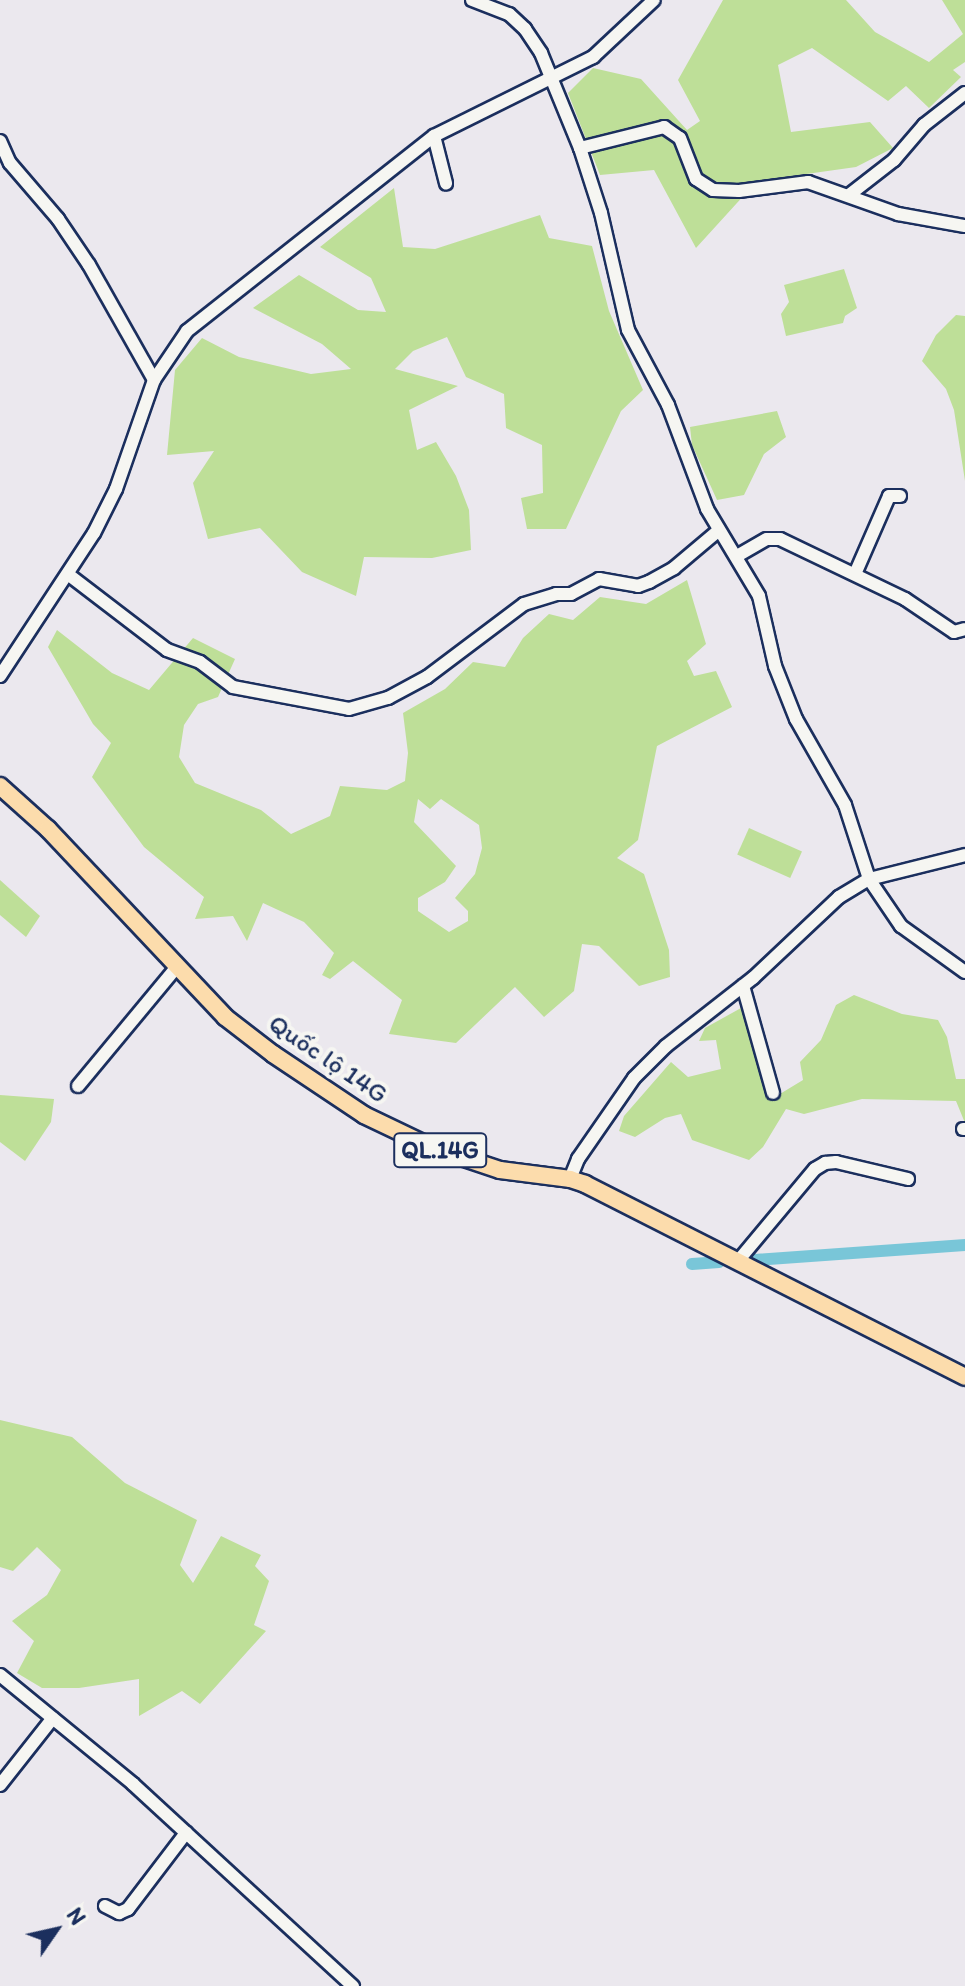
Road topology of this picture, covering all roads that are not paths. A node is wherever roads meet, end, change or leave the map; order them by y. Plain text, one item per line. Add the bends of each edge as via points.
1 (472, 0) edge
2 (654, 0) edge
3 (551, 77) junction
4 (965, 93) edge
5 (434, 136) junction
6 (0, 141) edge
7 (580, 148) junction
8 (446, 183) dead end
9 (849, 195) junction
10 (965, 226) edge
11 (154, 380) junction
12 (900, 496) dead end
13 (718, 531) junction
14 (737, 556) junction
15 (855, 574) junction
16 (69, 575) junction
17 (961, 633) edge
18 (0, 676) edge
19 (0, 786) edge
20 (965, 855) edge
21 (869, 879) junction
22 (176, 968) junction
23 (965, 972) edge
24 (743, 986) junction
25 (78, 1086) dead end
26 (773, 1093) dead end
27 (570, 1179) junction
28 (908, 1179) dead end
29 (738, 1261) junction
30 (965, 1377) edge
31 (0, 1675) edge
32 (53, 1718) junction
33 (0, 1785) edge
34 (186, 1833) junction
35 (105, 1906) dead end
36 (353, 1986) edge

1 - 3 street via 509,14 525,29
2 - 3 street via 593,57
3 - 5 street
3 - 7 street
4 - 9 street
5 - 8 street
5 - 11 street via 219,302 187,331
6 - 11 street via 10,163 82,254
7 - 9 street via 664,127 680,138 696,179 713,190 808,182
7 - 13 street via 628,330 668,405
9 - 10 street via 898,214
11 - 16 street via 116,489
12 - 15 street via 889,496
13 - 14 street
13 - 16 street via 649,582 638,586 599,579 571,594 524,604 427,677 388,698 349,709 233,687 200,662 167,650
14 - 15 street via 774,537
14 - 21 street via 759,596 775,666 796,719 845,805
15 - 17 street
16 - 18 street
19 - 22 main road, Quốc lộ 14G / QL.14G via 48,829
20 - 21 street
21 - 23 street via 901,926
21 - 24 street via 839,897
22 - 25 street
22 - 27 main road, Quốc lộ 14G / QL.14G via 225,1017 364,1115 431,1147 500,1170
24 - 26 street
24 - 27 street via 634,1078
27 - 29 main road, Quốc lộ 14G / QL.14G
28 - 29 street via 825,1163
29 - 30 main road, Quốc lộ 14G / QL.14G
31 - 32 street
32 - 33 street
32 - 34 street
34 - 35 street via 132,1906 119,1913
34 - 36 street

